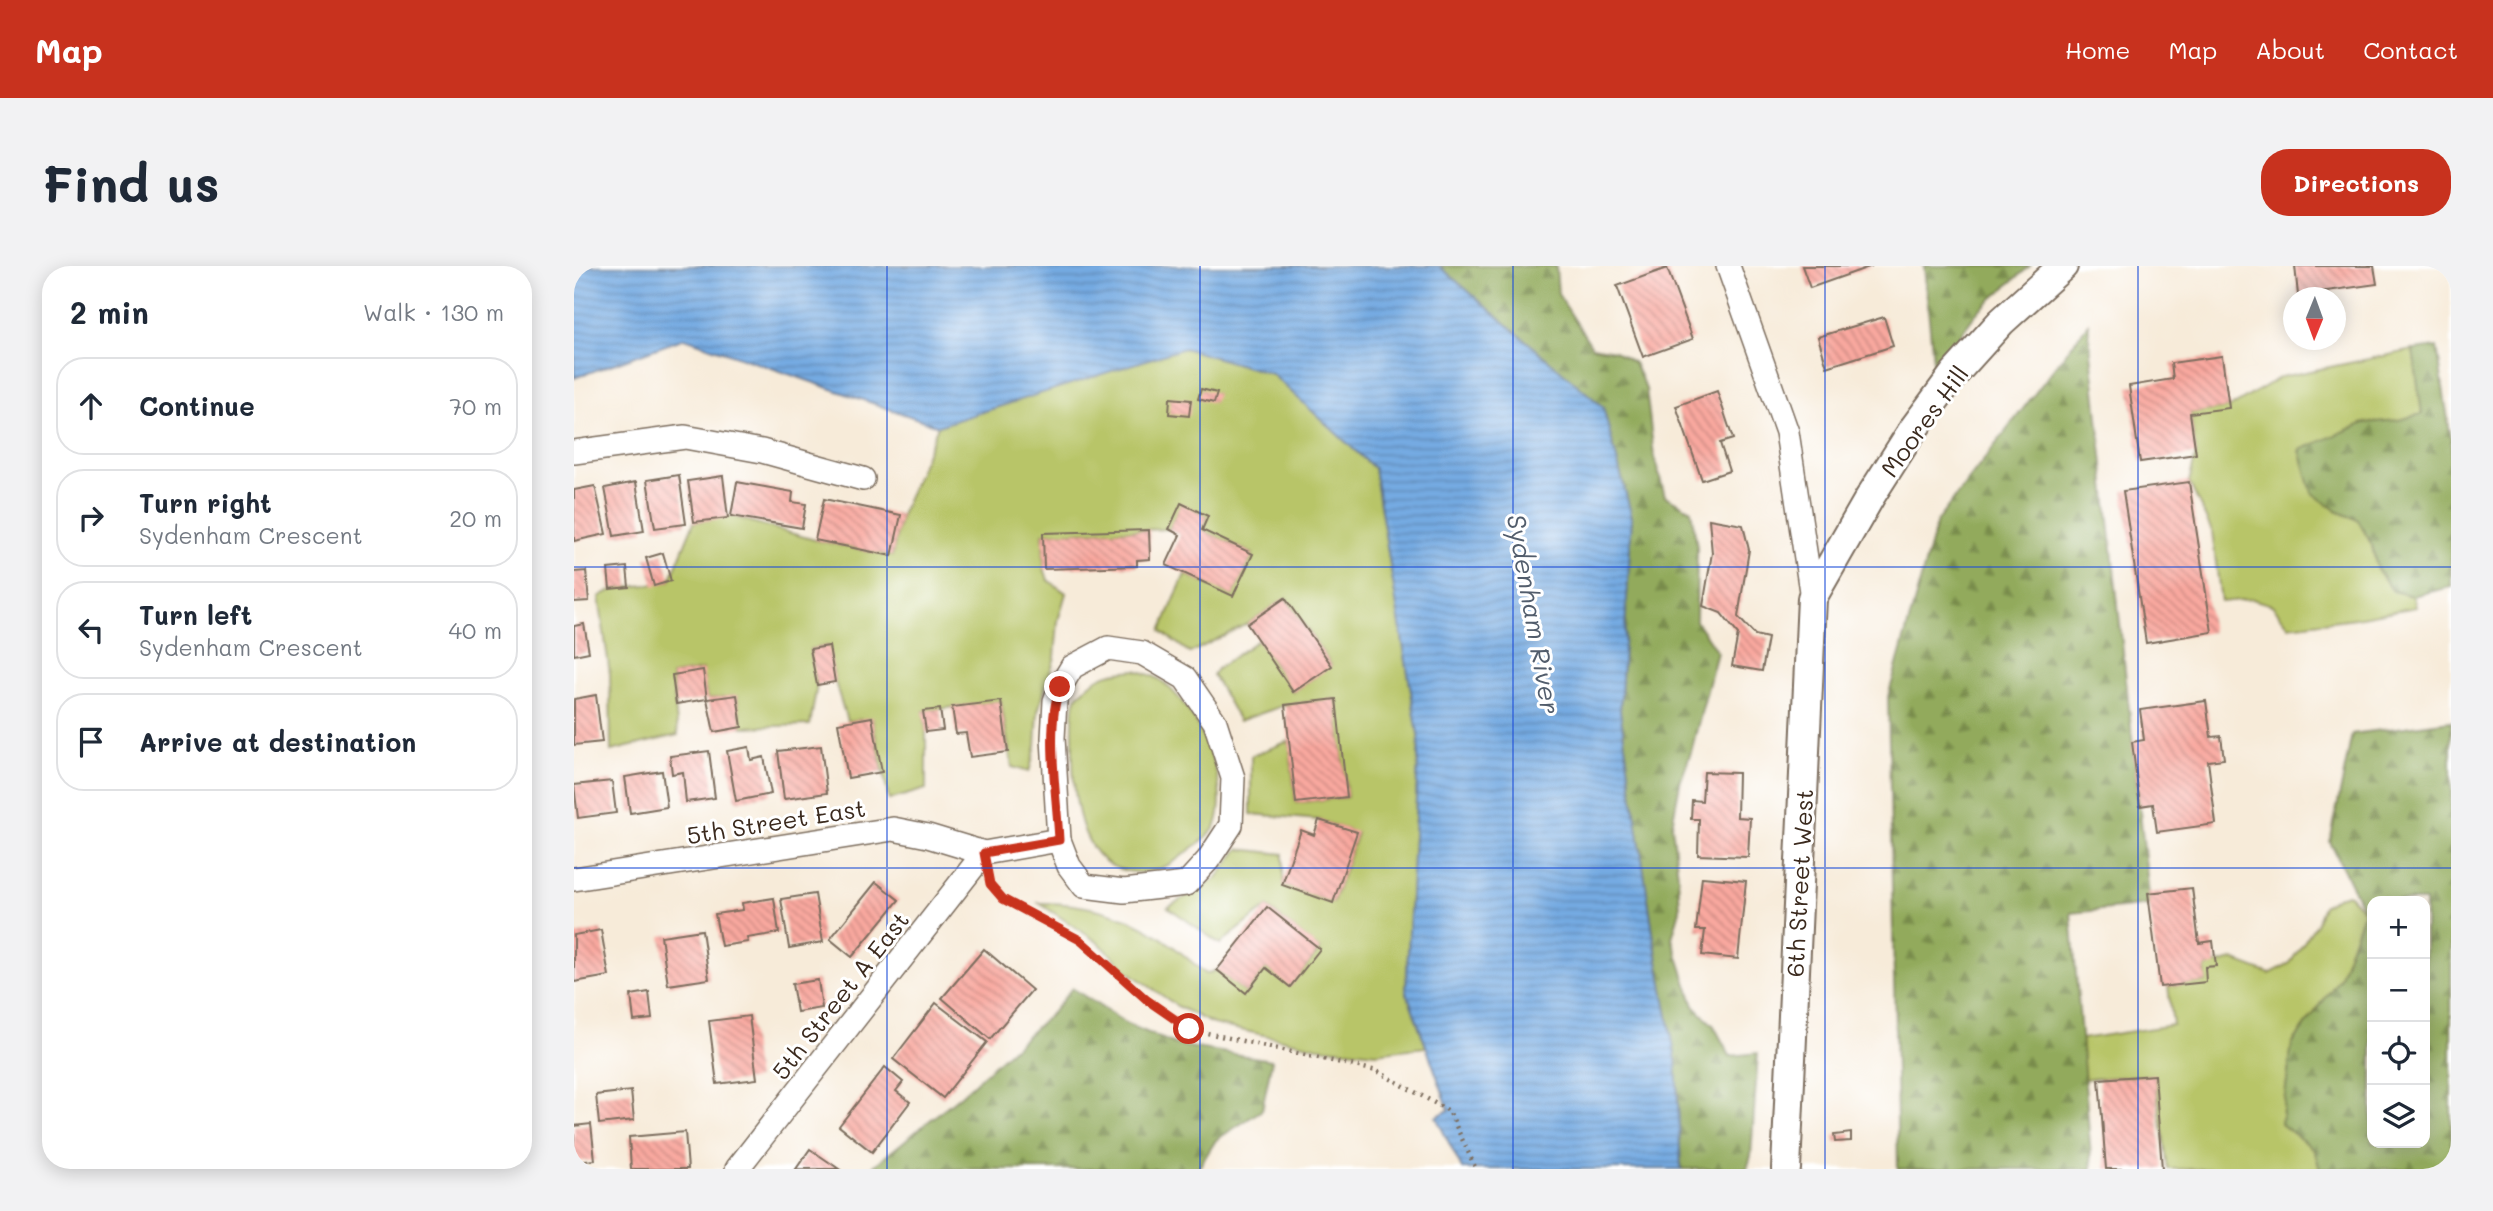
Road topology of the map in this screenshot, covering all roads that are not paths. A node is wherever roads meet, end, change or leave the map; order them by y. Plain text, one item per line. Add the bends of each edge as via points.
1 (1728, 266) edge
2 (2063, 266) edge
3 (574, 452) edge
4 (863, 479) dead end
5 (1812, 598) junction
6 (1059, 840) junction
7 (984, 853) junction
8 (574, 878) edge
9 (737, 1169) edge
10 (1786, 1169) edge

1 - 5 street via 1787,432
2 - 5 street, Moores Hill via 2001,322 1954,374 1870,497
3 - 4 street via 685,437 762,451
5 - 10 street, 6th Street West
6 - 6 street via 1069,866 1084,886 1097,888 1124,891 1186,884 1208,860 1231,825 1233,778 1215,722 1185,678 1142,653 1108,648 1072,667 1055,701
6 - 7 street
7 - 8 street, 5th Street East via 893,830
7 - 9 street, 5th Street A East

